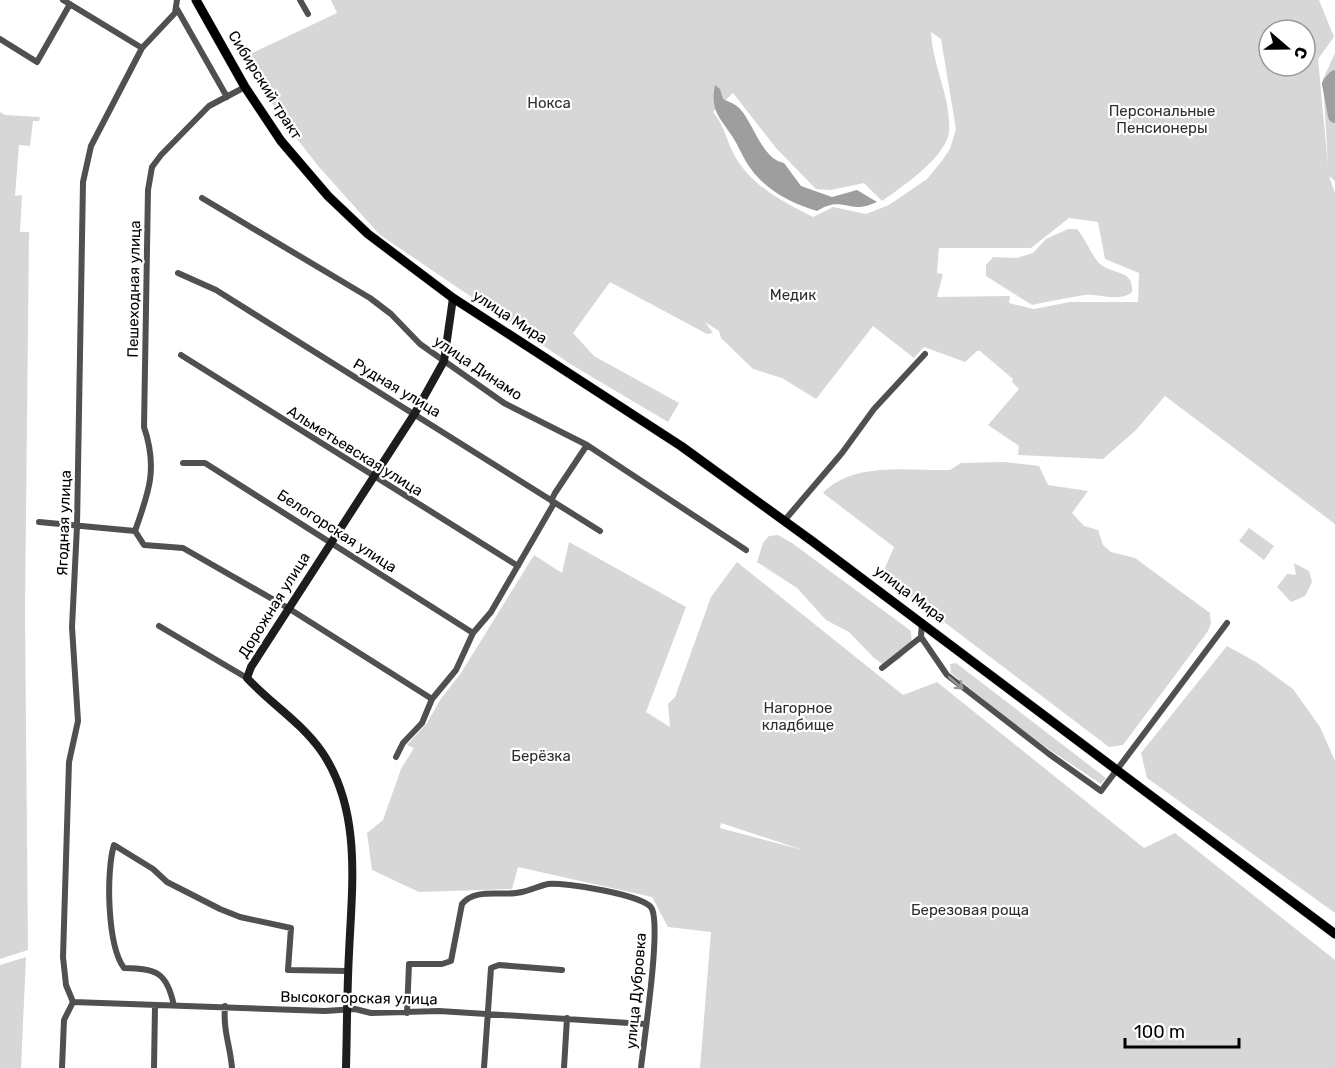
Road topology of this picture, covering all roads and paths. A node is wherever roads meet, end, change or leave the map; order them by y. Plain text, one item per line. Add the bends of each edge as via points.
1 (177, 0) edge
2 (196, 0) edge
3 (300, 0) edge
4 (67, 2) edge
5 (177, 9) junction
6 (308, 14) dead end
7 (0, 39) edge
8 (142, 48) junction
9 (245, 87) junction
10 (227, 97) junction
11 (202, 198) dead end
12 (178, 273) dead end
13 (453, 298) junction
14 (925, 354) dead end
15 (181, 355) dead end
16 (444, 361) junction
17 (415, 413) junction
18 (587, 445) junction
19 (183, 463) dead end
20 (371, 476) junction
21 (552, 499) junction
22 (784, 521) junction
23 (39, 522) dead end
24 (77, 526) junction
25 (135, 531) junction
26 (600, 531) dead end
27 (330, 542) junction
28 (746, 550) dead end
29 (518, 566) junction
30 (288, 609) junction
31 (922, 621) junction
32 (1227, 623) dead end
33 (159, 626) dead end
34 (473, 633) junction
35 (921, 637) junction
36 (882, 668) dead end
37 (247, 678) junction
38 (432, 699) junction
39 (396, 757) dead end
40 (1117, 769) junction
41 (1335, 934) edge
42 (562, 970) dead end
43 (348, 971) junction
44 (73, 1002) junction
45 (155, 1006) junction
46 (174, 1006) junction
47 (225, 1006) junction
48 (348, 1011) junction
49 (407, 1013) junction
50 (488, 1016) junction
51 (567, 1018) junction
52 (645, 1024) junction
53 (62, 1068) edge
54 (154, 1068) edge
55 (232, 1068) edge
56 (346, 1068) edge
57 (484, 1068) edge
58 (564, 1068) edge
59 (641, 1068) edge

1 - 5 street
2 - 9 main road, Сибирский тракт
3 - 6 street
4 - 7 street via 37,62
4 - 8 street
5 - 8 street, Ягодная улица
5 - 10 street
8 - 24 street, Ягодная улица via 91,146 83,182
9 - 10 street, Пешеходная улица
9 - 13 main road, Сибирский тракт via 281,141 328,196 368,234
10 - 25 street, Пешеходная улица via 209,106 152,167 148,190 144,427 153,452 148,496
11 - 16 street, улица Динамо via 370,298
12 - 17 street, Рудная улица via 216,290
13 - 16 street, Дорожная улица
13 - 22 main road, улица Мира via 681,446
14 - 22 street via 874,408 842,453
15 - 20 street, Альметьевская улица
16 - 17 street, Дорожная улица
16 - 18 street, улица Динамо via 504,403
17 - 20 street, Дорожная улица
17 - 21 street, Рудная улица
18 - 21 street
18 - 28 street, улица Динамо
19 - 27 street, Белогорская улица via 205,463
20 - 27 street, Дорожная улица
20 - 29 street, Альметьевская улица
21 - 26 street, Рудная улица
21 - 29 street via 554,505
22 - 31 main road, улица Мира
23 - 24 street
24 - 25 street
24 - 44 street, Ягодная улица via 72,627 78,722 69,762 63,957 66,985
25 - 30 street via 144,545 183,548
27 - 30 street, Дорожная улица
27 - 34 street, Белогорская улица
29 - 34 street
30 - 37 street, Дорожная улица
30 - 38 street
31 - 35 street
31 - 40 main road, улица Мира
32 - 40 street
33 - 37 street
34 - 38 street via 456,670
35 - 36 street
35 -> 40 street via 947,675 1101,791
37 - 43 street, Дорожная улица via 296,721 322,753 344,801 351,838
38 - 39 street via 422,723
40 - 41 main road, улица Мира
42 - 50 street via 499,965 491,968
43 - 46 street via 288,970 291,928 220,909 167,882 114,845 110,860 116,958 124,968 143,969 165,978
43 - 48 street, Дорожная улица
44 - 45 street, Высокогорская улица
44 - 53 street via 64,1020
45 - 46 street, Высокогорская улица
45 - 54 street
46 - 47 street, Высокогорская улица
47 - 48 street, Высокогорская улица
47 - 55 street via 224,1034
48 - 49 street, Высокогорская улица
48 - 56 street, Дорожная улица
49 - 50 street, Высокогорская улица via 439,1011
49 - 52 street, улица Дубровка via 409,964 451,961 466,898 521,893 549,884 627,896 652,908 654,946
50 - 51 street, Высокогорская улица
50 - 57 street
51 - 52 street, Высокогорская улица
51 - 58 street
52 - 59 street, улица Дубровка

